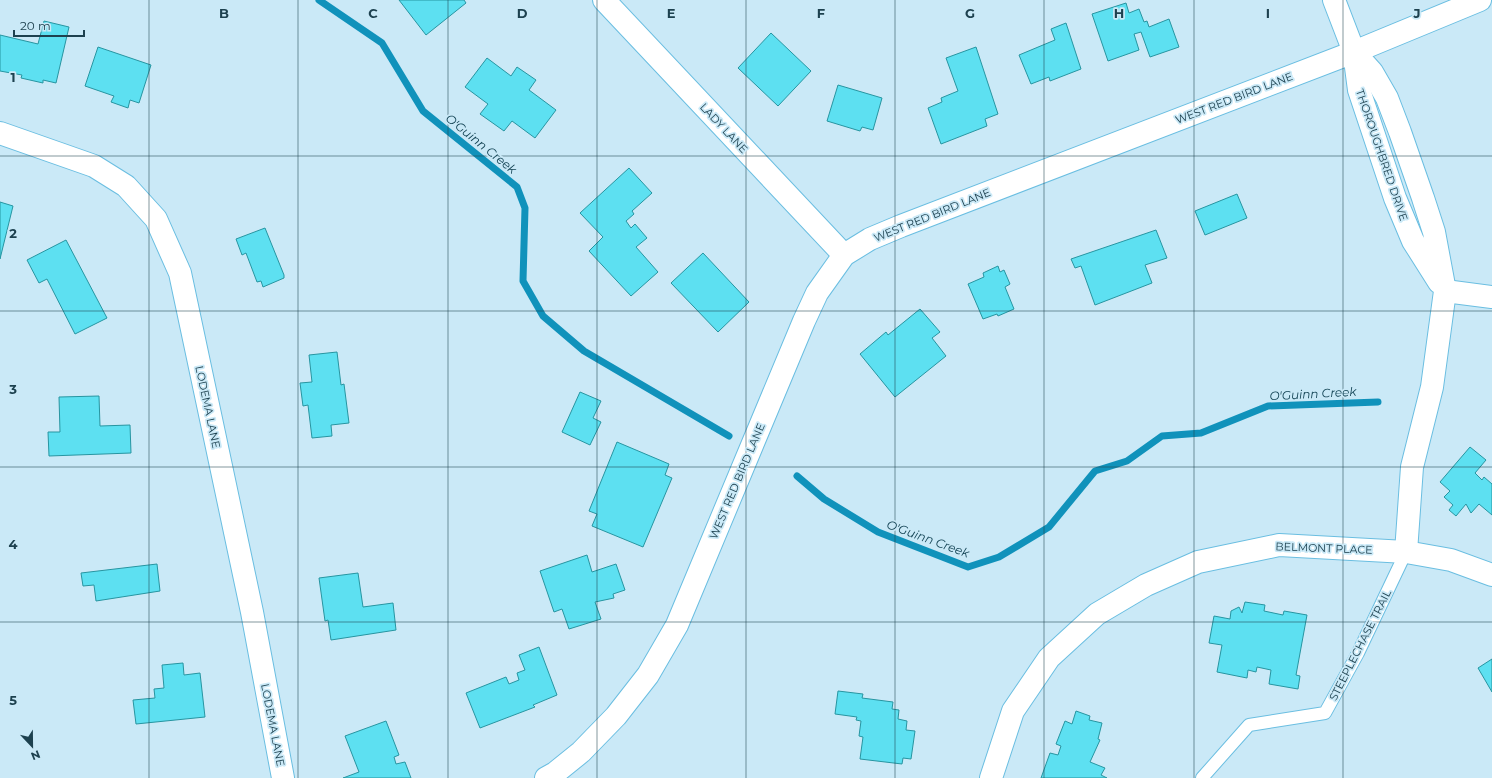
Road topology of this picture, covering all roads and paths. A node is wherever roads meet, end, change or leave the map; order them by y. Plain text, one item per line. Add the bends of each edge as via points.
1 (604, 0) edge
2 (1334, 0) edge
3 (1480, 0) edge
4 (1354, 52) junction
5 (0, 133) edge
6 (844, 255) junction
7 (1445, 291) junction
8 (1492, 297) edge
9 (1406, 552) junction
10 (1492, 575) edge
11 (283, 778) edge
12 (546, 778) edge
13 (991, 778) edge
14 (1202, 778) edge

1 - 6 street, LADY LANE
2 - 4 street
3 - 4 street, WEST RED BIRD LANE
4 - 6 street, WEST RED BIRD LANE via 901,226 870,239
4 - 7 street, THOROUGHBRED DRIVE via 1372,72 1387,98 1398,125 1434,232
5 - 11 street, LODEMA LANE via 94,166 126,186 156,219 180,273 252,612
6 - 12 street, WEST RED BIRD LANE via 817,292 677,625 648,675 616,716 581,752
7 - 8 street
7 - 9 street, THOROUGHBRED DRIVE via 1432,387 1412,467
9 - 10 street, BELMONT PLACE via 1451,560
9 - 13 street, BELMONT PLACE via 1279,545 1198,562 1146,585 1097,614 1049,658 1013,711
9 - 14 lane, STEEPLECHASE TRAIL via 1358,653 1325,713 1249,725

